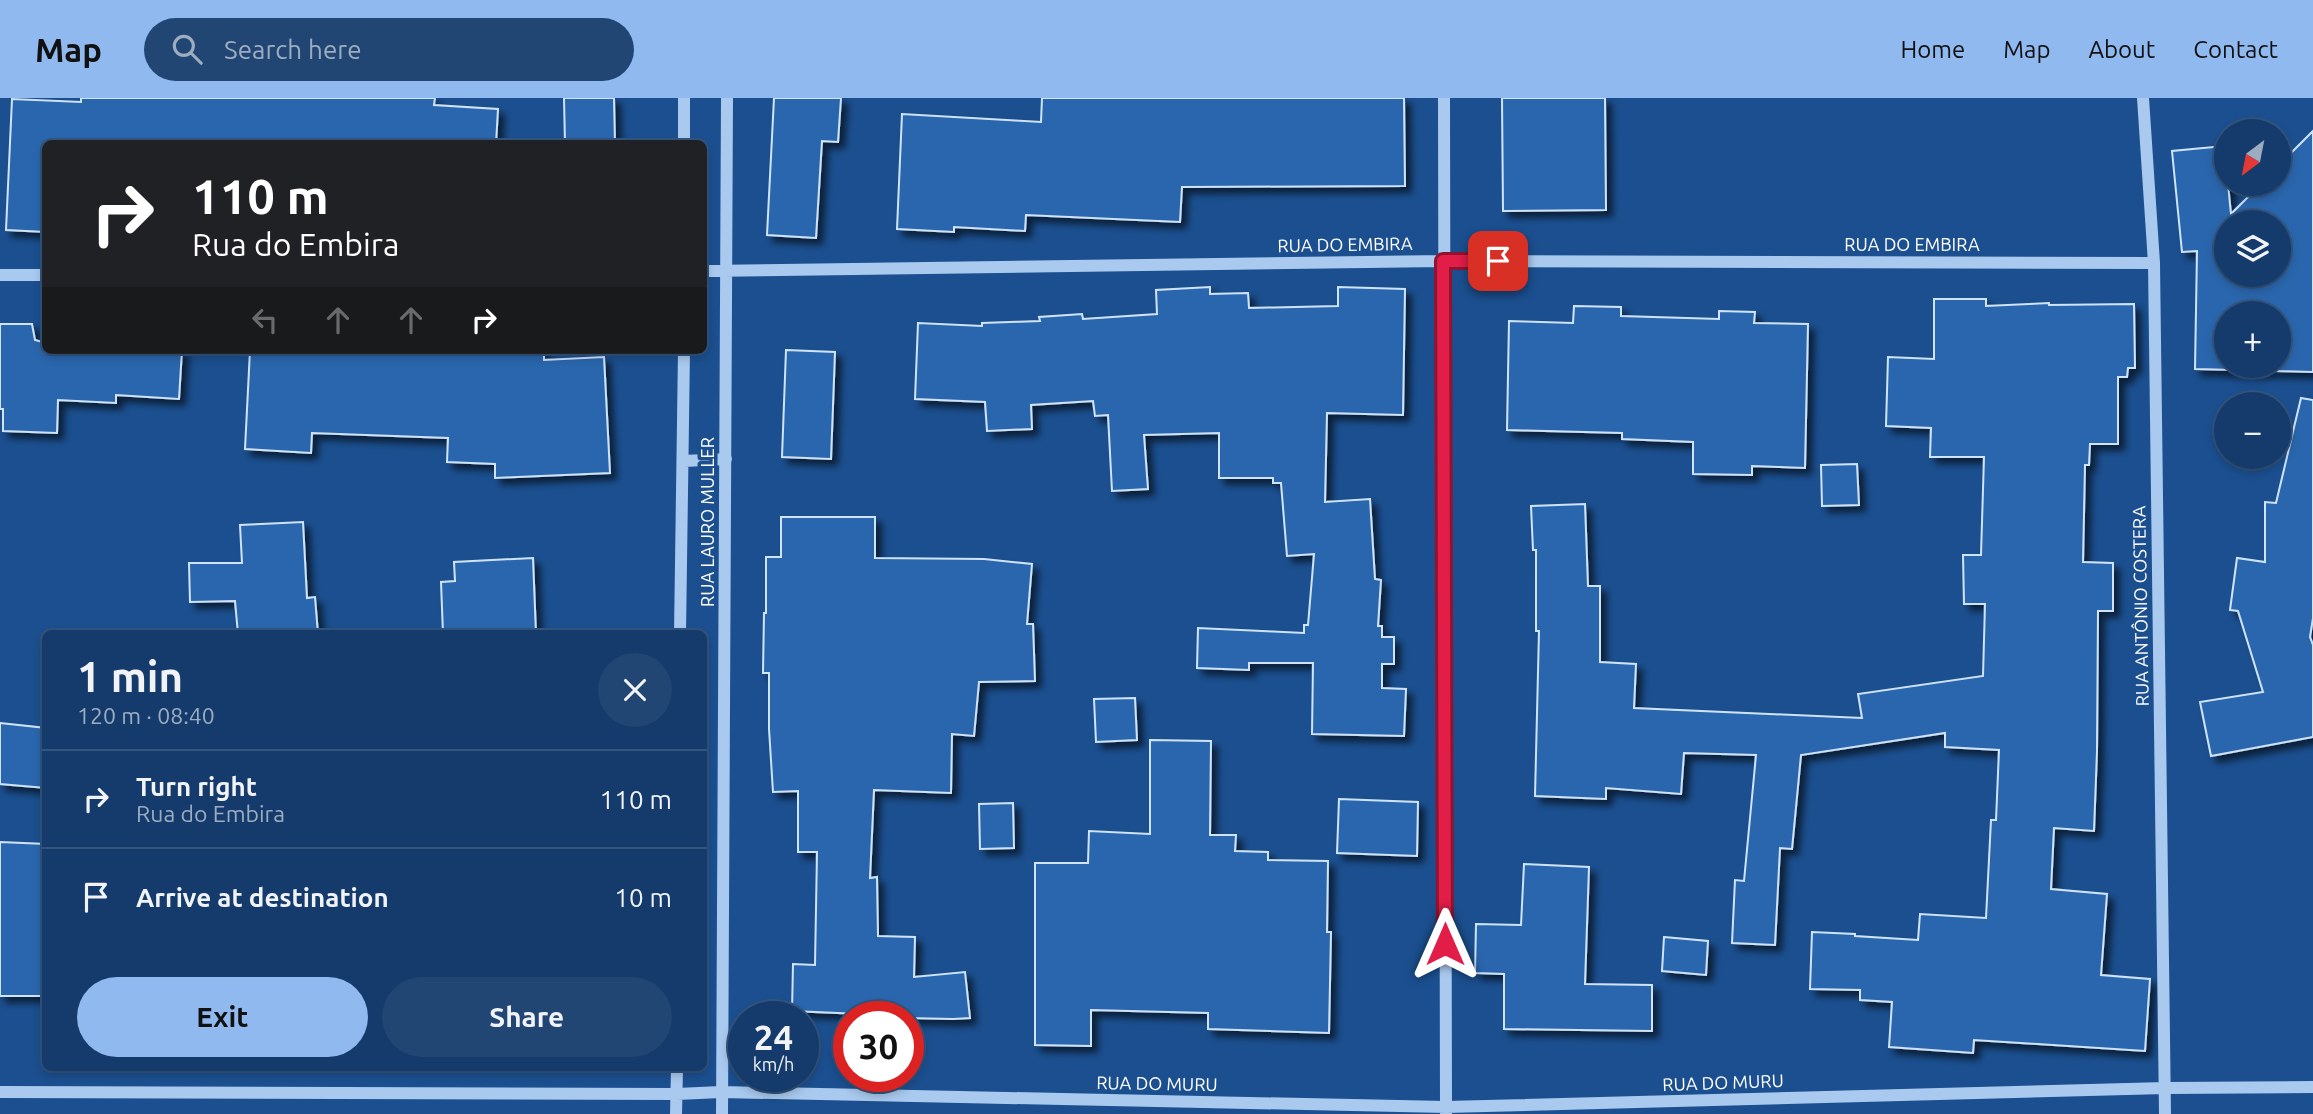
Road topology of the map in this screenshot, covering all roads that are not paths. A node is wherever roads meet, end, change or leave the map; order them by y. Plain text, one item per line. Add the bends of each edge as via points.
1 (684, 98) edge
2 (727, 98) edge
3 (1444, 98) edge
4 (2143, 98) edge
5 (684, 140) edge
6 (1443, 261) junction
7 (2154, 263) junction
8 (726, 270) junction
9 (707, 271) edge
10 (0, 275) edge
11 (42, 275) edge
12 (684, 354) edge
13 (726, 459) junction
14 (684, 461) junction
15 (680, 630) edge
16 (677, 1071) edge
17 (2313, 1087) edge
18 (2165, 1088) junction
19 (0, 1092) edge
20 (722, 1092) junction
21 (677, 1094) junction
22 (1446, 1111) edge
23 (676, 1114) edge
24 (722, 1114) edge
25 (2165, 1114) edge

1 - 5 street
2 - 8 street, RUA LAURO MULLER
3 - 6 street
4 - 7 street, RUA ANTÔNIO COSTERA
6 - 7 street, RUA DO EMBIRA
6 - 8 street, RUA DO EMBIRA
6 - 22 street
7 - 18 street, RUA ANTÔNIO COSTERA
8 - 9 street, RUA DO EMBIRA
8 - 13 street, RUA LAURO MULLER
10 - 11 street
12 - 14 street, RUA LAURO MULLER
13 - 14 street
13 - 20 street, RUA LAURO MULLER
14 - 15 street, RUA LAURO MULLER
16 - 21 street
17 - 18 street, RUA DO MURU
18 - 22 street, RUA DO MURU
18 - 25 street, RUA ANTÔNIO COSTERA
19 - 21 street, RUA DO MURU
20 - 21 street, RUA DO MURU
20 - 22 street, RUA DO MURU
20 - 24 street, RUA LAURO MULLER
21 - 23 street

